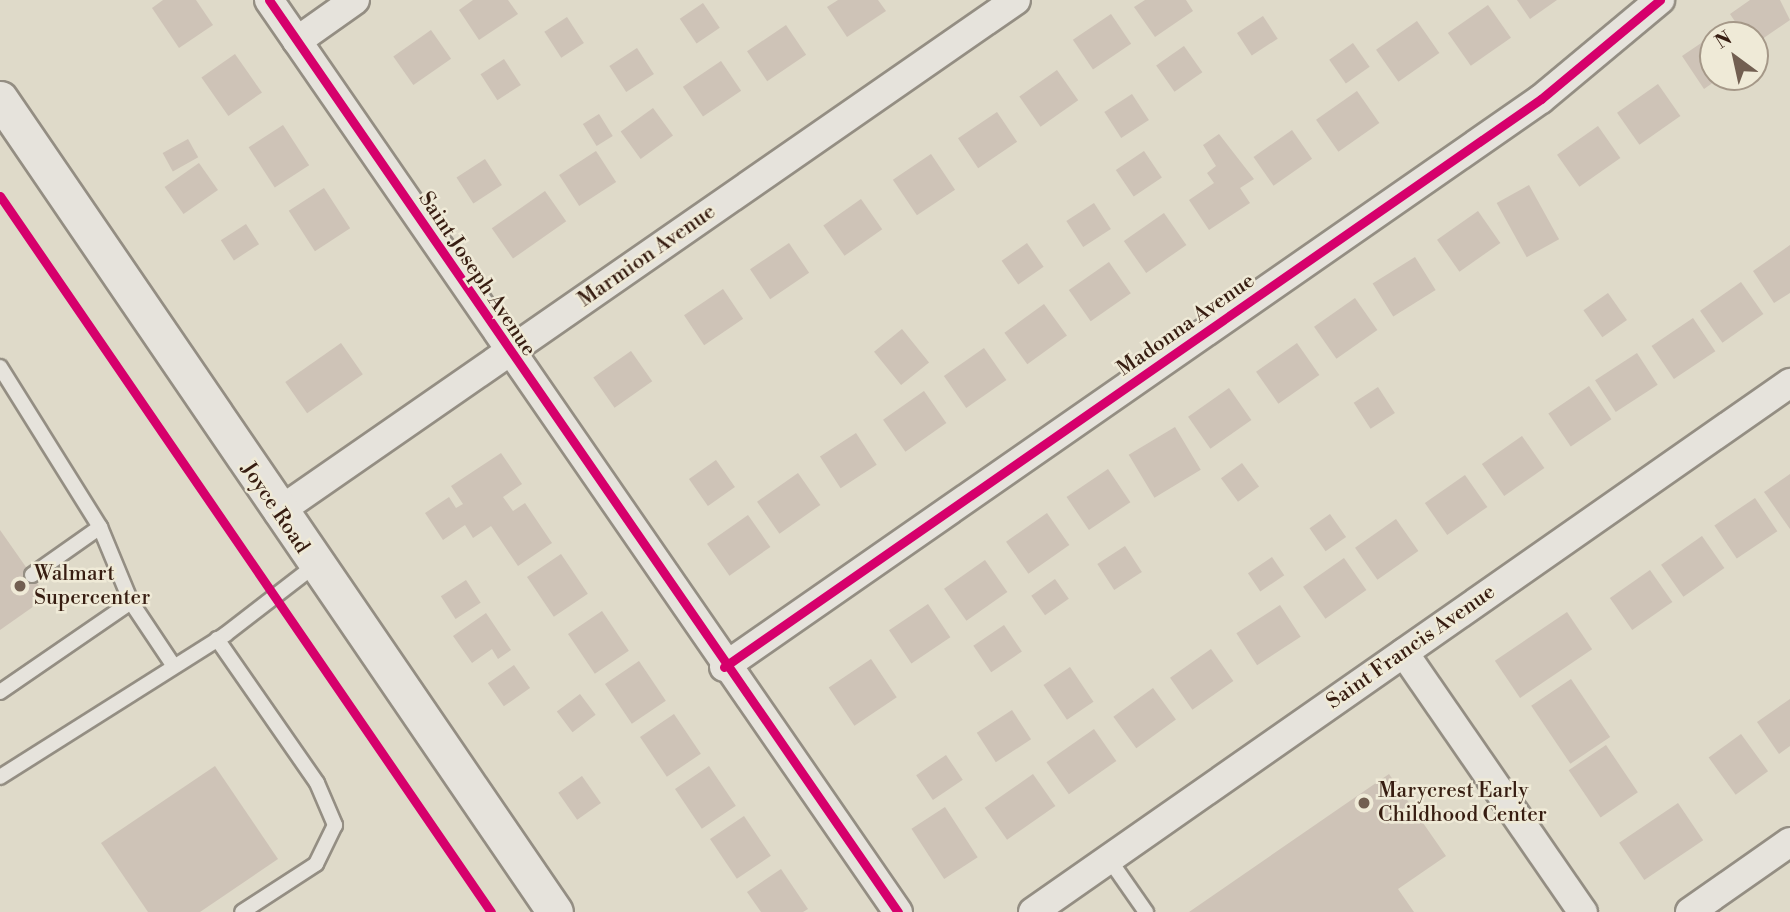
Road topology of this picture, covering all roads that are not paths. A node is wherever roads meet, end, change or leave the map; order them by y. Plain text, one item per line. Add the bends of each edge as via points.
1 (269, 0) edge
2 (355, 0) edge
3 (1016, 0) edge
4 (1660, 0) edge
5 (297, 41) junction
6 (0, 99) edge
7 (509, 352) junction
8 (1, 375) edge
9 (1790, 383) edge
10 (278, 512) junction
11 (100, 527) junction
12 (314, 566) junction
13 (32, 575) dead end
14 (131, 603) junction
15 (217, 639) junction
16 (1404, 653) junction
17 (173, 665) junction
18 (724, 667) junction
19 (0, 692) edge
20 (0, 777) edge
21 (1790, 842) edge
22 (1109, 859) junction
23 (242, 912) edge
24 (555, 912) edge
25 (898, 912) edge
26 (1033, 912) edge
27 (1146, 912) edge
28 (1583, 912) edge
29 (1690, 912) edge

1 - 5 street, Saint Joseph Avenue
2 - 5 street
3 - 7 street, Marmion Avenue
4 - 18 street, Madonna Avenue via 1541,99
5 - 7 street, Saint Joseph Avenue
6 - 10 street, Joyce Road
7 - 10 street, Marmion Avenue
7 - 18 street, Saint Joseph Avenue
8 - 11 lane
9 - 16 street, Saint Francis Avenue
10 - 12 street, Joyce Road
11 - 13 lane
11 - 14 lane
12 - 15 lane
12 - 24 street, Joyce Road
14 - 17 lane
14 - 19 lane
15 - 17 lane
15 - 23 lane via 317,783 335,825 316,864
16 - 22 street, Saint Francis Avenue
16 - 28 street
17 - 20 lane
18 - 25 street, Saint Joseph Avenue
21 - 29 street
22 - 26 street, Saint Francis Avenue
22 - 27 lane

